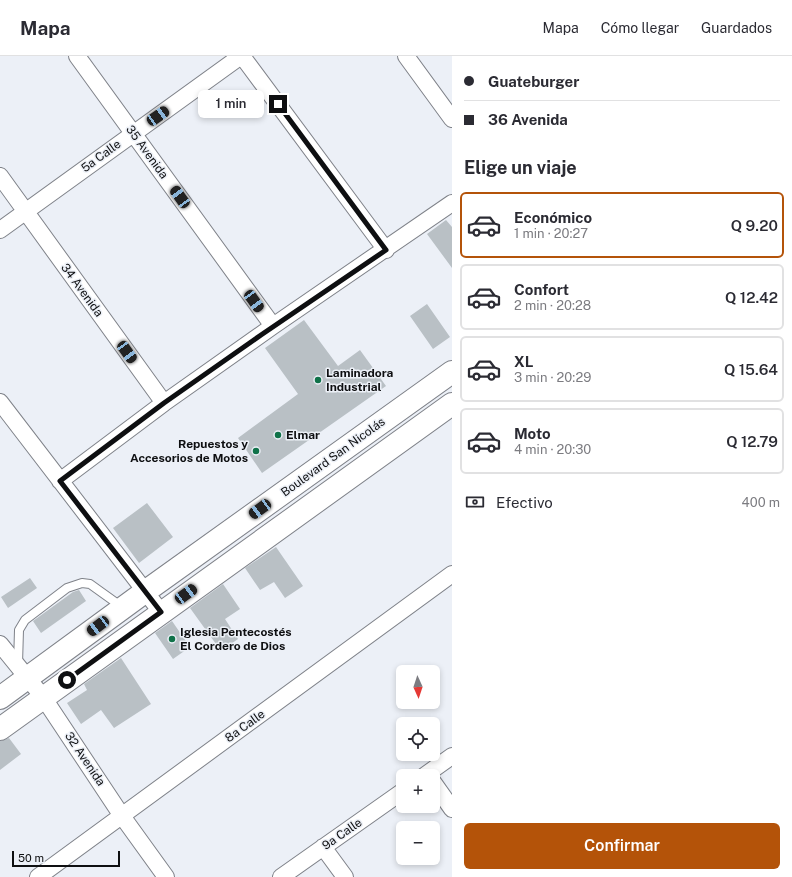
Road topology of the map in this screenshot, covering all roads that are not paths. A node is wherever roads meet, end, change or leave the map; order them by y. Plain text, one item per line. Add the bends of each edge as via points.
1 (77, 56) edge
2 (242, 56) edge
3 (406, 56) edge
4 (452, 119) edge
5 (134, 133) junction
6 (0, 176) edge
7 (452, 203) edge
8 (25, 211) junction
9 (0, 230) edge
10 (386, 250) junction
11 (273, 326) junction
12 (452, 372) edge
13 (0, 402) edge
14 (164, 403) junction
15 (452, 404) edge
16 (60, 481) junction
17 (452, 574) edge
18 (146, 591) junction
19 (123, 608) junction
20 (161, 612) junction
21 (0, 644) edge
22 (23, 672) junction
23 (43, 697) junction
24 (0, 698) edge
25 (0, 728) edge
26 (452, 756) edge
27 (437, 769) edge
28 (440, 793) edge
29 (396, 796) edge
30 (452, 809) edge
31 (122, 816) junction
32 (323, 847) junction
33 (38, 877) edge
34 (166, 877) edge
35 (281, 877) edge
36 (345, 877) edge

1 - 5 street, 35 Avenida
2 - 5 street, 5a Calle
2 - 10 street
3 - 4 street
5 - 8 street, 5a Calle
5 - 11 street, 35 Avenida
6 - 8 street, 34 Avenida
7 - 10 street
8 - 9 street, 5a Calle
8 - 14 street, 34 Avenida
10 - 11 street
11 - 14 street
12 - 18 main road, Boulevard San Nicolás
13 - 16 street
14 - 16 street
15 - 20 main road
16 - 18 street
17 - 31 street, 8a Calle
18 - 19 main road, Boulevard San Nicolás
18 - 20 street
19 - 22 main road, Boulevard San Nicolás
19 - 22 lane via 90,584 82,583 68,588 25,620 19,630
20 - 23 main road
21 - 22 street, 32 Avenida
22 - 23 street, 32 Avenida
22 - 24 main road, Boulevard San Nicolás
23 - 25 main road
23 - 31 street, 32 Avenida
26 - 27 street
28 - 30 street
29 - 32 street, 9a Calle
31 - 33 street, 8a Calle
31 - 34 street, 32 Avenida
32 - 35 street, 9a Calle
32 - 36 street

